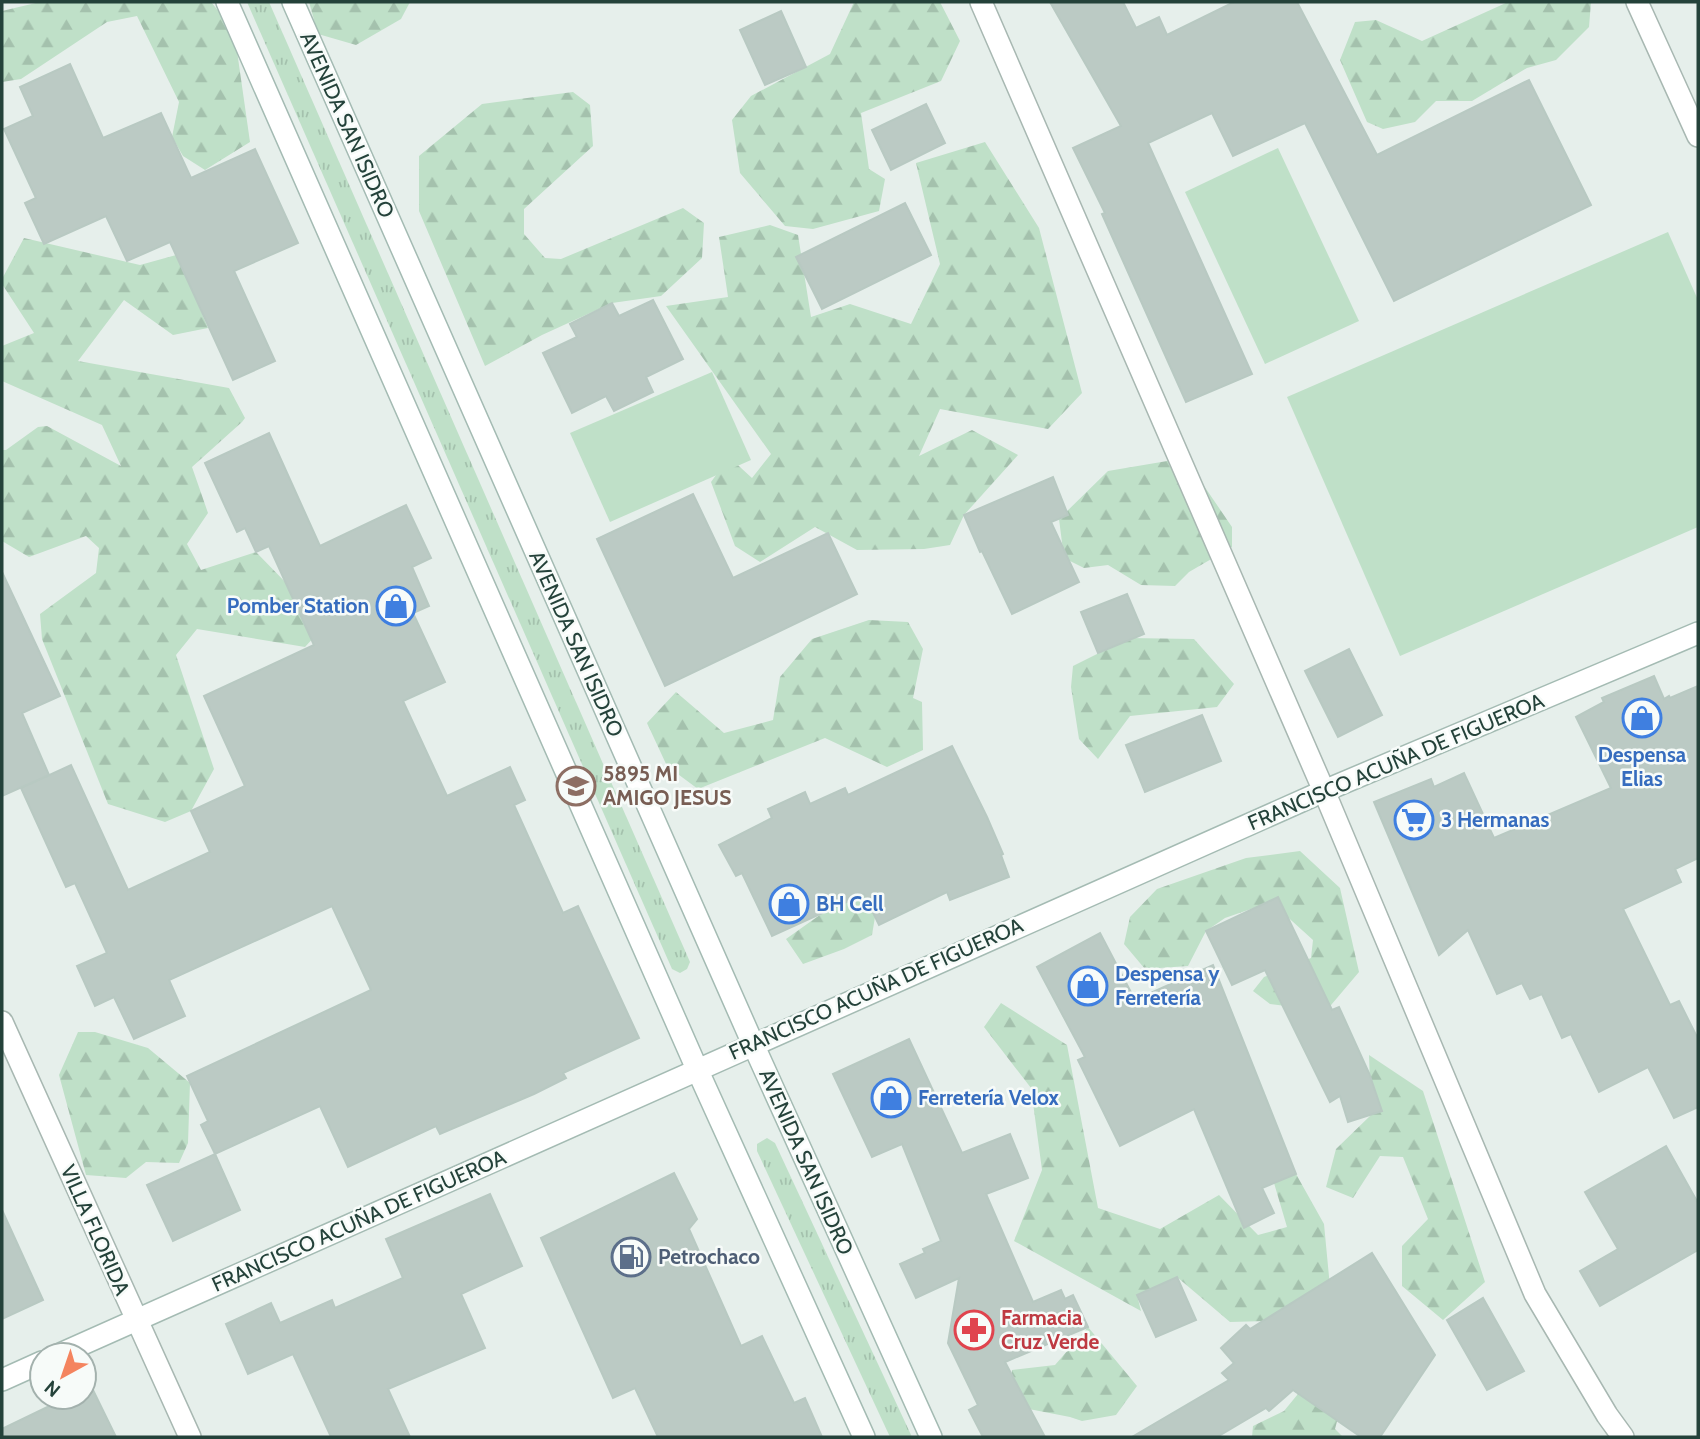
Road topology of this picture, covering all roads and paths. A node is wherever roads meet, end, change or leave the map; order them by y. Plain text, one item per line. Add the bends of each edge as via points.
1 (227, 2) edge
2 (293, 2) edge
3 (981, 2) edge
4 (1637, 2) edge
5 (1698, 136) edge
6 (1698, 633) edge
7 (1324, 791) junction
8 (2, 1022) edge
9 (753, 1044) junction
10 (697, 1069) junction
11 (135, 1320) junction
12 (89, 1341) edge
13 (28, 1369) edge
14 (2, 1381) edge
15 (190, 1437) edge
16 (864, 1437) edge
17 (932, 1437) edge
18 (1623, 1437) edge

1 - 10 street
2 - 9 street, AVENIDA SAN ISIDRO
3 - 7 street
4 - 5 street
6 - 7 street, FRANCISCO ACUÑA DE FIGUEROA
7 - 9 street, FRANCISCO ACUÑA DE FIGUEROA
7 - 18 street via 1535,1294
8 - 11 street, VILLA FLORIDA
9 - 10 street, FRANCISCO ACUÑA DE FIGUEROA
9 - 17 street, AVENIDA SAN ISIDRO
10 - 11 street, FRANCISCO ACUÑA DE FIGUEROA
10 - 16 street
11 - 12 street, FRANCISCO ACUÑA DE FIGUEROA
11 - 15 street, VILLA FLORIDA
13 - 14 street

